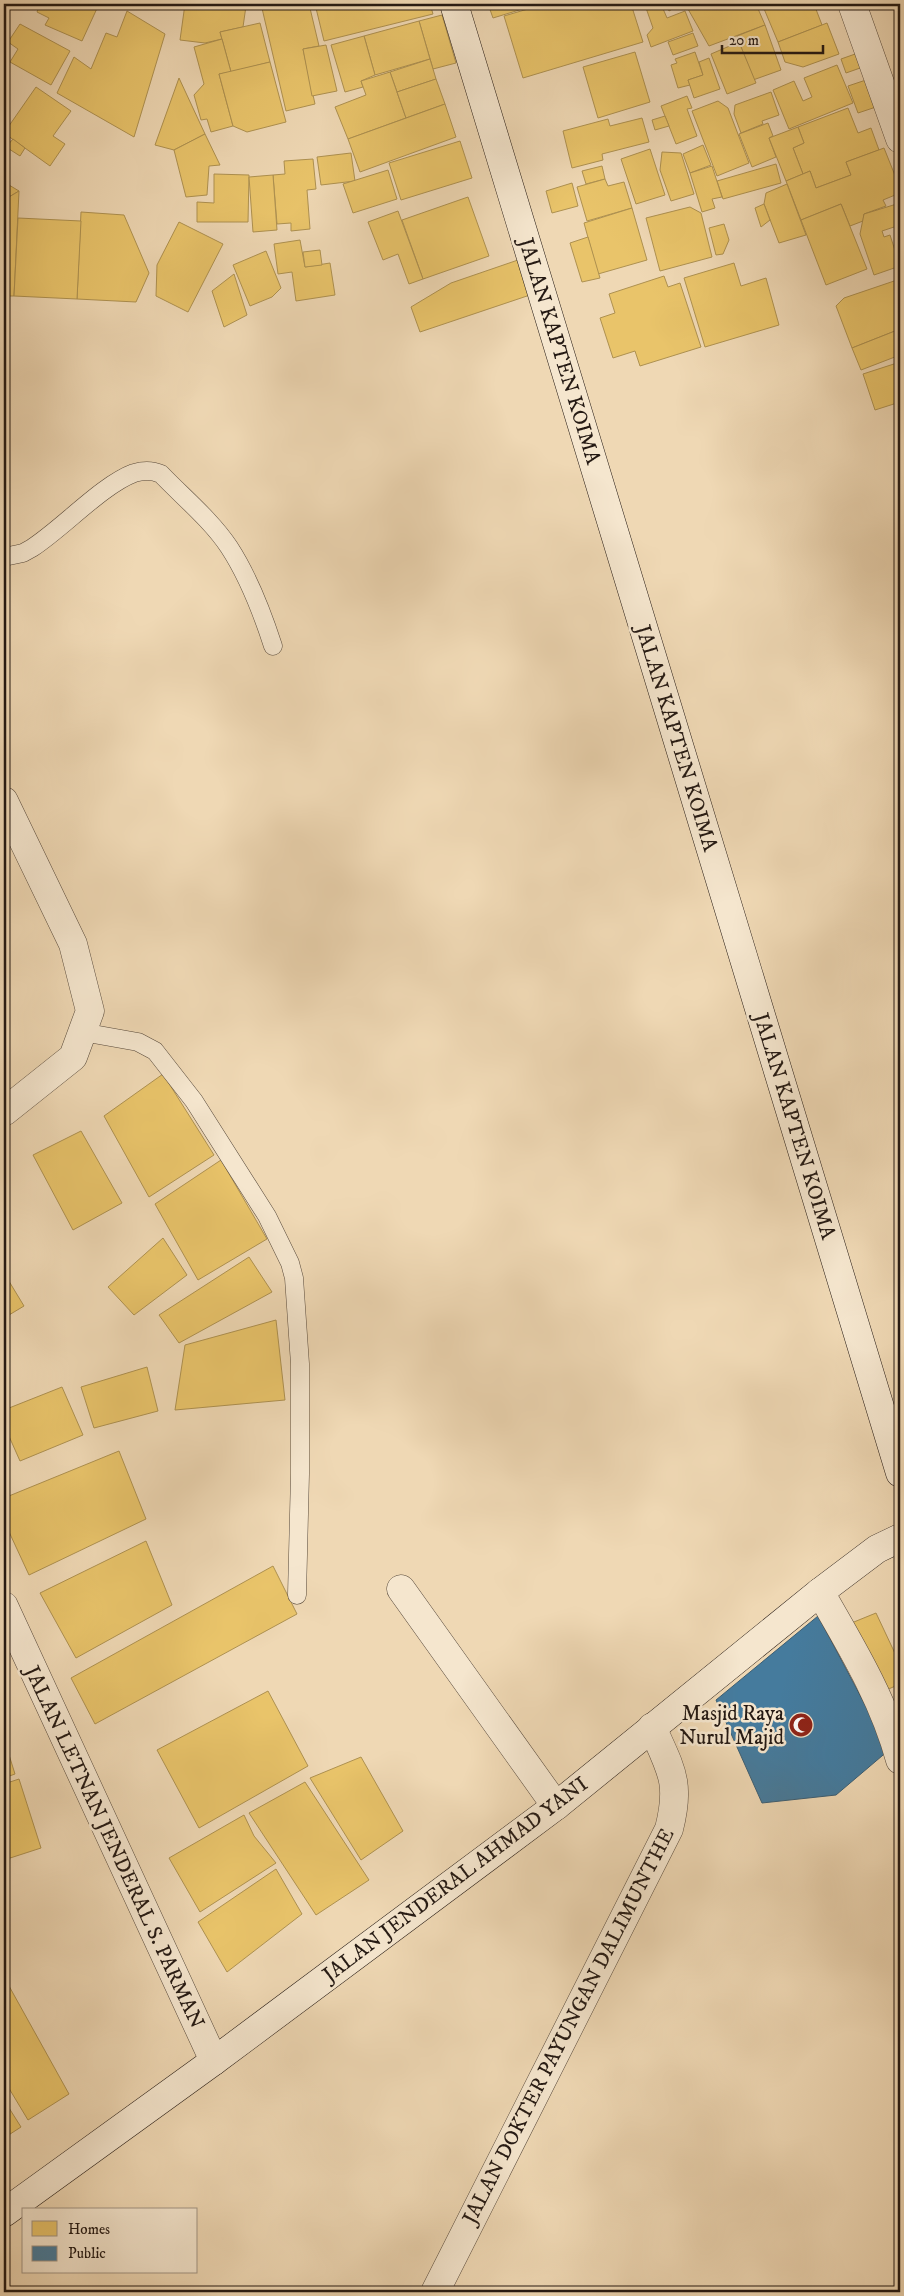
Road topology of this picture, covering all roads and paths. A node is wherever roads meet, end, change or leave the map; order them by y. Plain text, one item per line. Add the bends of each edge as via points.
1 (454, 4) edge
2 (852, 4) edge
3 (900, 138) edge
4 (4, 557) edge
5 (273, 646) dead end
6 (4, 801) edge
7 (77, 1044) junction
8 (4, 1112) edge
9 (900, 1473) edge
10 (900, 1538) edge
11 (401, 1589) dead end
12 (820, 1592) junction
13 (296, 1595) dead end
14 (4, 1606) edge
15 (652, 1728) junction
16 (900, 1760) edge
17 (556, 1806) junction
18 (214, 2061) junction
19 (4, 2213) edge
20 (435, 2292) edge

1 - 9 street, JALAN KAPTEN KOIMA
2 - 3 street
4 - 5 lane via 23,553 37,545 118,481 135,473 153,471 161,474 229,546
6 - 7 street via 72,944 90,1012
7 - 8 street
7 - 13 lane via 138,1042 156,1051 194,1101 267,1216 290,1263 294,1278 300,1364
10 - 12 street, JALAN JENDERAL AHMAD YANI via 877,1549
11 - 17 street
12 - 15 street, JALAN JENDERAL AHMAD YANI
12 - 16 street via 868,1676
14 - 18 street, JALAN LETNAN JENDERAL S. PARMAN
15 - 17 street, JALAN JENDERAL AHMAD YANI
15 - 20 street, JALAN DOKTER PAYUNGAN DALIMUNTHE via 674,1779 676,1797 669,1829
17 - 18 street, JALAN JENDERAL AHMAD YANI
18 - 19 street, JALAN JENDERAL AHMAD YANI

